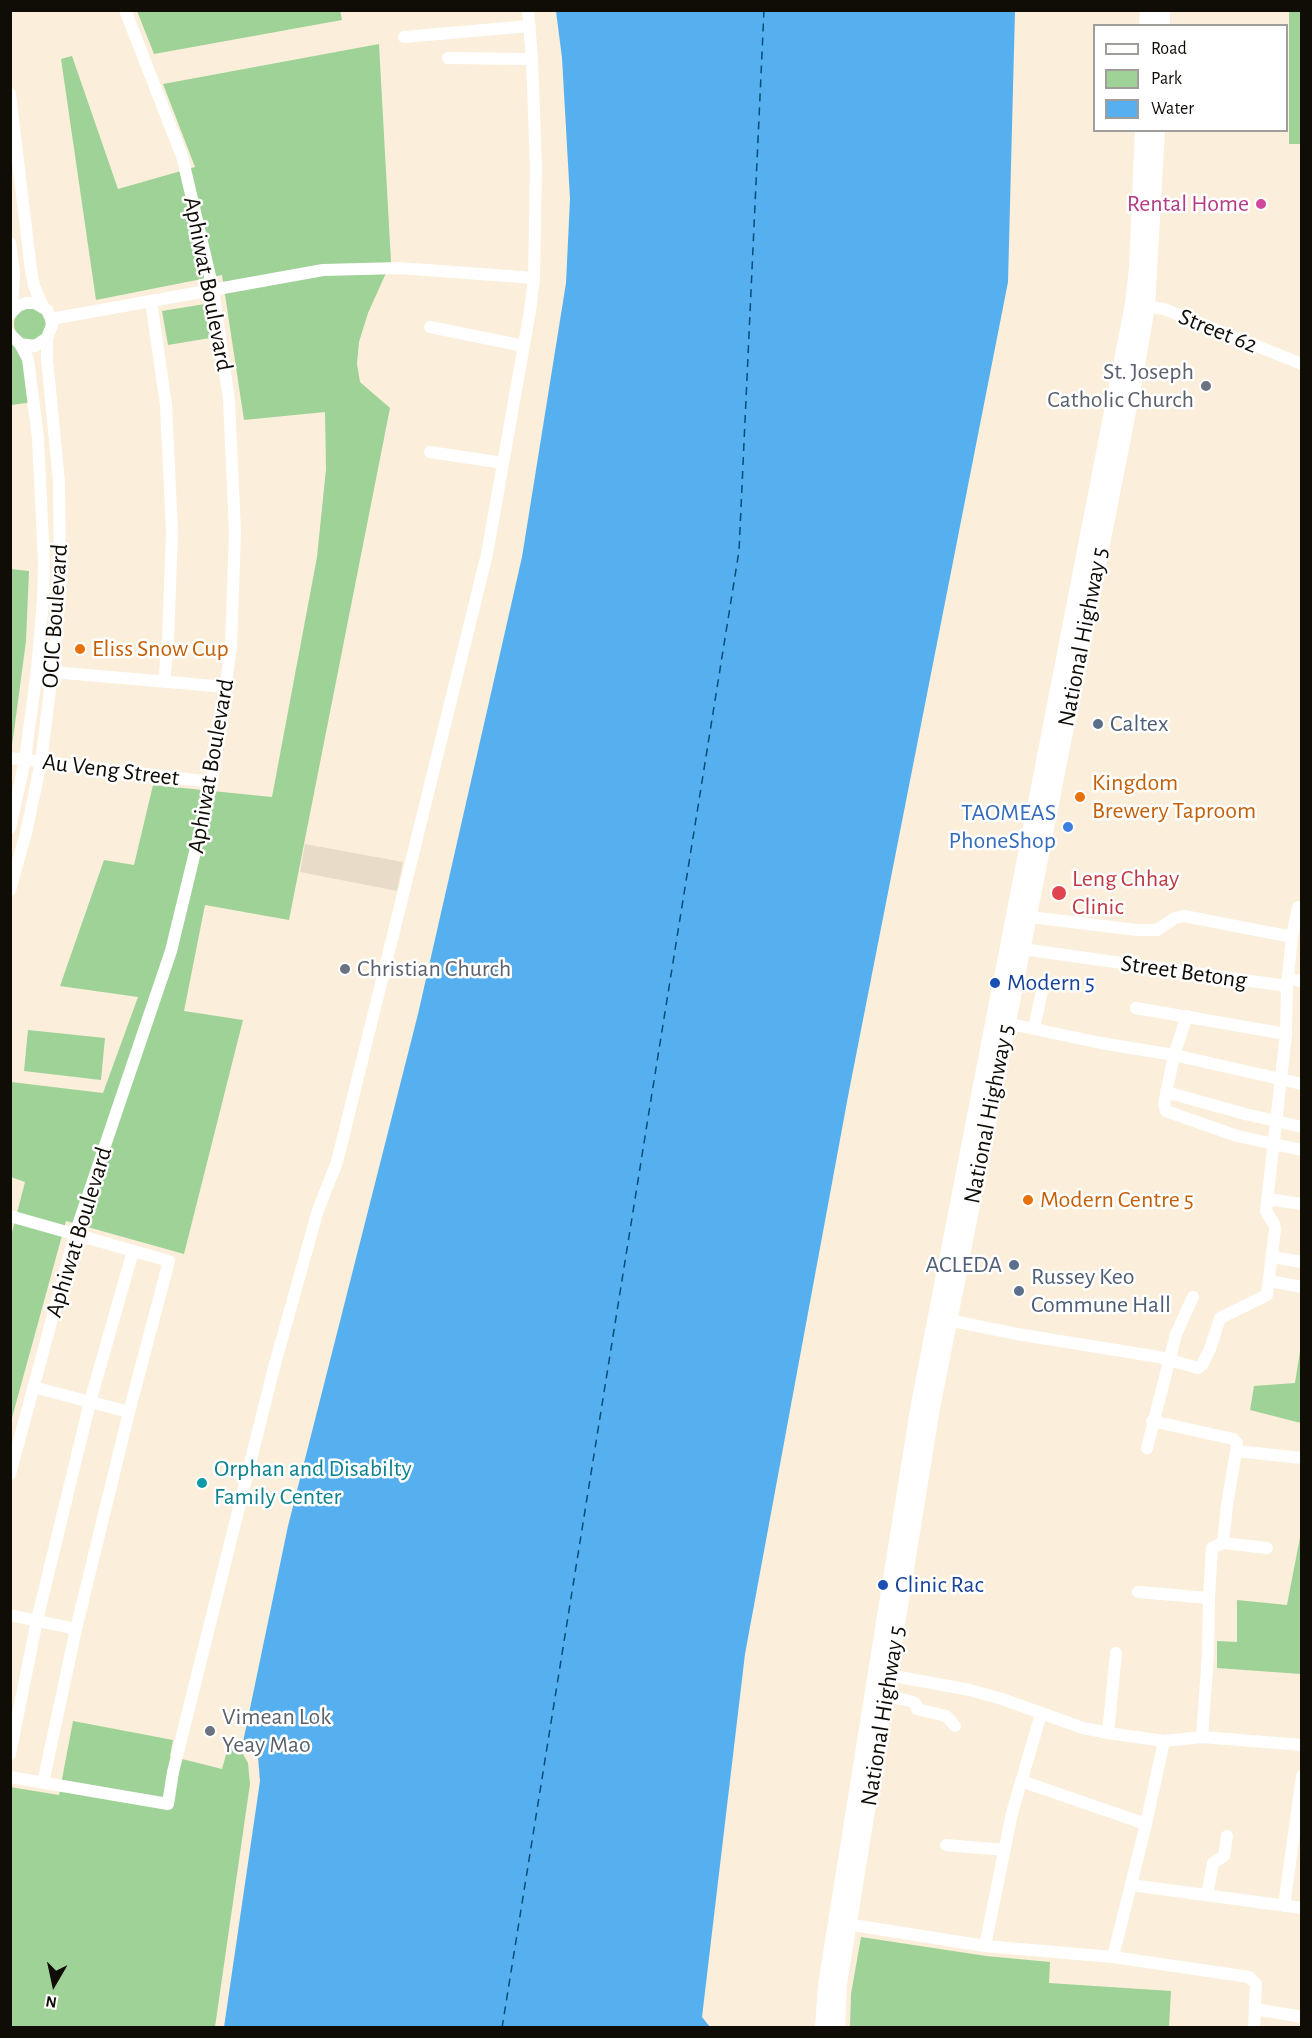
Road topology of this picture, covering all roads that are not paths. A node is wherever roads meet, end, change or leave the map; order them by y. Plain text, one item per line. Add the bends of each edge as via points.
1 (125, 10) edge
2 (528, 10) edge
3 (530, 26) junction
4 (404, 37) dead end
5 (448, 58) dead end
6 (532, 59) junction
7 (10, 94) edge
8 (1143, 132) edge
9 (1157, 132) edge
10 (10, 243) edge
11 (534, 278) junction
12 (213, 289) junction
13 (151, 301) junction
14 (1140, 305) junction
15 (43, 307) junction
16 (11, 313) edge
17 (51, 319) junction
18 (430, 327) dead end
19 (10, 334) edge
20 (47, 338) junction
21 (20, 344) junction
22 (524, 346) junction
23 (1302, 364) edge
24 (430, 452) dead end
25 (503, 463) junction
26 (52, 672) junction
27 (164, 682) junction
28 (226, 687) junction
29 (10, 758) edge
30 (25, 760) junction
31 (41, 762) junction
32 (212, 782) junction
33 (10, 828) edge
34 (10, 890) edge
35 (1300, 907) edge
36 (1022, 916) junction
37 (1293, 937) junction
38 (1015, 949) junction
39 (1302, 981) edge
40 (1044, 982) dead end
41 (1288, 982) junction
42 (1136, 1008) dead end
43 (1187, 1016) junction
44 (1000, 1022) junction
45 (1034, 1029) junction
46 (1286, 1034) junction
47 (1174, 1056) junction
48 (1281, 1079) junction
49 (1302, 1084) edge
50 (1166, 1092) junction
51 (1276, 1121) junction
52 (1302, 1127) edge
53 (1274, 1145) junction
54 (1302, 1150) edge
55 (1267, 1199) junction
56 (1302, 1204) edge
57 (10, 1216) edge
58 (75, 1234) junction
59 (133, 1251) junction
60 (1272, 1257) junction
61 (1302, 1262) edge
62 (1269, 1281) junction
63 (1302, 1287) edge
64 (1193, 1297) dead end
65 (948, 1320) junction
66 (1169, 1360) junction
67 (33, 1387) junction
68 (90, 1402) junction
69 (129, 1412) junction
70 (1152, 1421) junction
71 (1147, 1448) dead end
72 (1236, 1451) junction
73 (1302, 1458) edge
74 (10, 1474) edge
75 (1224, 1543) junction
76 (1267, 1548) dead end
77 (1138, 1592) dead end
78 (1209, 1598) junction
79 (10, 1615) edge
80 (37, 1620) junction
81 (76, 1629) junction
82 (1116, 1653) dead end
83 (883, 1674) junction
84 (886, 1696) junction
85 (1041, 1714) junction
86 (955, 1726) dead end
87 (1108, 1733) junction
88 (1202, 1737) junction
89 (1164, 1741) junction
90 (1302, 1745) edge
91 (10, 1754) edge
92 (1302, 1776) edge
93 (10, 1777) edge
94 (1021, 1781) junction
95 (43, 1783) junction
96 (1146, 1824) junction
97 (1227, 1836) dead end
98 (946, 1845) dead end
99 (1005, 1850) junction
100 (1131, 1885) junction
101 (1207, 1895) junction
102 (1284, 1906) junction
103 (1302, 1908) edge
104 (843, 1924) junction
105 (985, 1946) junction
106 (1113, 1957) junction
107 (1255, 2009) junction
108 (1302, 2017) edge
109 (823, 2028) edge
110 (837, 2028) edge
111 (1254, 2028) edge

1 - 12 street, Aphiwat Boulevard via 182,156
2 - 3 street
3 - 4 street
3 - 6 street
5 - 6 street
6 - 11 street
7 - 15 street via 31,270
8 - 14 highway, National Highway 5 via 1137,268
9 - 14 highway, National Highway 5
10 - 16 street via 14,272
11 - 12 street via 362,268 322,270
11 - 22 street
12 - 13 street
12 - 28 street, Aphiwat Boulevard via 230,400 235,532
13 - 17 street
13 - 27 street via 166,405 172,532
14 - 23 street, Street 62 via 1164,309
14 - 36 highway, National Highway 5
15 - 16 street via 26,303
15 - 17 street
17 - 20 street, OCIC Boulevard
18 - 22 street
19 - 21 street
20 - 21 street via 34,346
20 - 26 street, OCIC Boulevard via 61,527
21 - 30 street, OCIC Boulevard via 28,359 38,438 44,554 40,640
22 - 25 street
24 - 25 street
25 - 95 street via 487,554 337,1162 318,1210 273,1371 168,1804
26 - 27 street
26 - 31 street, OCIC Boulevard
27 - 28 street
28 - 32 street, Aphiwat Boulevard
29 - 30 street, Au Veng Street
30 - 31 street, Au Veng Street
30 - 33 street, OCIC Boulevard
31 - 32 street, Au Veng Street
31 - 34 street, OCIC Boulevard
32 - 58 street, Aphiwat Boulevard via 171,951
35 - 37 street
36 - 37 street via 1157,930 1184,916
36 - 38 highway, National Highway 5
37 - 41 street
38 - 41 street, Street Betong
38 - 44 highway, National Highway 5
39 - 41 street, Street Betong
40 - 45 street
41 - 46 street
42 - 43 street
43 - 46 street
43 - 47 street
44 - 45 street
44 - 65 highway, National Highway 5
44 - 83 highway, National Highway 5 via 919,1404
45 - 47 street
46 - 48 street
47 - 48 street
47 - 50 street
48 - 49 street
48 - 51 street
50 - 51 street
50 - 53 street via 1166,1111
51 - 52 street
51 - 53 street
53 - 54 street
53 - 55 street
55 - 56 street
55 - 60 street via 1266,1215 1275,1229
57 - 58 street
58 - 59 street
58 - 67 street, Aphiwat Boulevard
59 - 68 street
59 - 69 street via 169,1261
60 - 61 street
60 - 62 street
62 - 63 street
62 - 66 street via 1267,1295 1220,1318 1200,1367
64 - 66 street
65 - 66 street
65 - 83 highway, National Highway 5
66 - 70 street
67 - 68 street
67 - 74 street, Aphiwat Boulevard
68 - 69 street
68 - 80 street
69 - 81 street
70 - 71 street
70 - 72 street via 1233,1439
72 - 73 street
72 - 75 street
75 - 76 street
75 - 78 street via 1212,1548
77 - 78 street
78 - 88 street
79 - 80 street
80 - 81 street
80 - 91 street
81 - 95 street
82 - 87 street
83 - 84 highway, National Highway 5
83 - 85 street via 970,1690
83 - 104 highway, National Highway 5
84 - 86 street via 946,1716
84 - 104 highway, National Highway 5
85 - 87 street
85 - 94 street
87 - 89 street
88 - 89 street
88 - 90 street
89 - 96 street
92 - 102 street
93 - 95 street
94 - 96 street
94 - 99 street
96 - 100 street
97 - 101 street via 1224,1856 1213,1863
98 - 99 street
99 - 105 street
100 - 101 street
100 - 106 street
101 - 102 street
102 - 103 street
104 - 105 street
104 - 109 highway, National Highway 5 via 826,1985
104 - 110 highway, National Highway 5
105 - 106 street
106 - 107 street via 1249,1977 1256,1984
107 - 108 street
107 - 111 street

